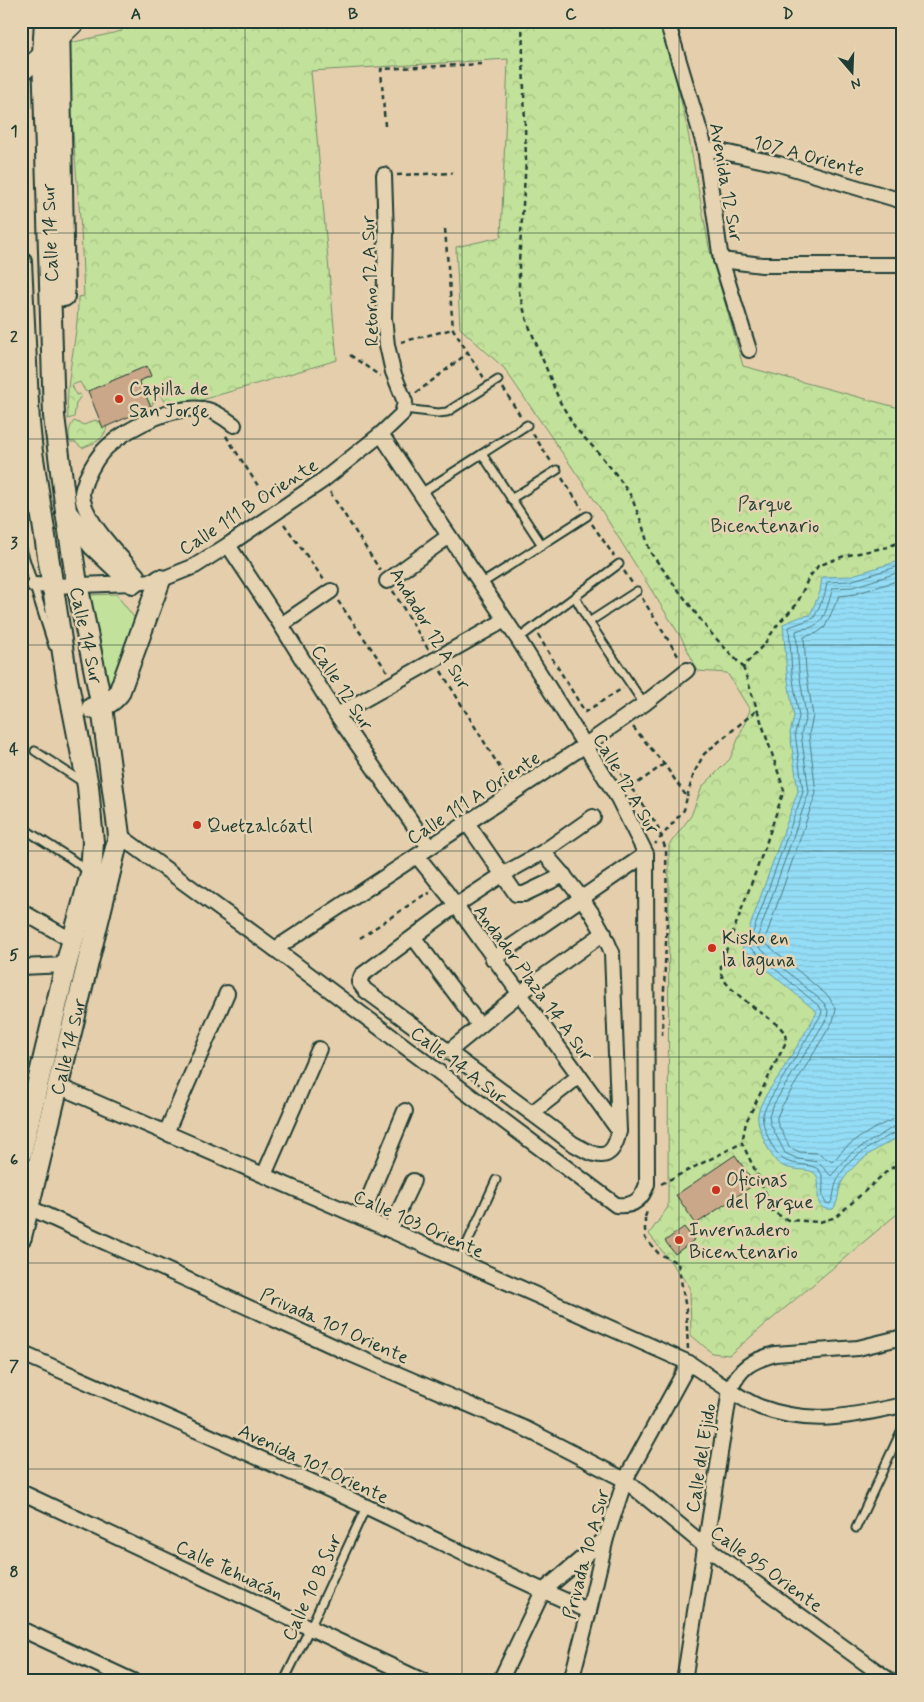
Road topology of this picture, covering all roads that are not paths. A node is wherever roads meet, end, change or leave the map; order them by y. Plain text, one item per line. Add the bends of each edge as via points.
1 (45, 21) edge
2 (77, 21) edge
3 (667, 21) edge
4 (59, 30) edge
5 (43, 54) junction
6 (21, 73) edge
7 (705, 148) junction
8 (384, 175) road end
9 (902, 201) edge
10 (721, 260) junction
11 (21, 262) edge
12 (903, 265) edge
13 (749, 350) dead end
14 (52, 360) junction
15 (498, 380) dead end
16 (405, 405) junction
17 (527, 425) dead end
18 (25, 426) edge
19 (229, 429) road end
20 (381, 434) junction
21 (32, 452) junction
22 (482, 454) junction
23 (557, 470) dead end
24 (21, 493) edge
25 (422, 493) junction
26 (511, 499) junction
27 (66, 511) junction
28 (587, 516) dead end
29 (449, 536) junction
30 (542, 545) junction
31 (21, 546) edge
32 (228, 546) junction
33 (619, 564) dead end
34 (387, 581) road end
35 (145, 582) junction
36 (77, 584) junction
37 (481, 584) junction
38 (43, 586) junction
39 (331, 591) dead end
40 (637, 591) dead end
41 (575, 597) junction
42 (505, 620) junction
43 (589, 622) junction
44 (281, 625) junction
45 (518, 639) junction
46 (687, 670) dead end
47 (644, 704) junction
48 (102, 706) junction
49 (74, 710) junction
50 (337, 715) junction
51 (584, 746) junction
52 (35, 751) dead end
53 (88, 786) junction
54 (593, 817) dead end
55 (467, 823) junction
56 (21, 827) edge
57 (119, 836) junction
58 (429, 847) junction
59 (543, 852) junction
60 (646, 854) junction
61 (417, 856) junction
62 (91, 874) junction
63 (502, 875) junction
64 (564, 875) junction
65 (581, 898) junction
66 (455, 906) junction
67 (21, 910) edge
68 (604, 933) junction
69 (414, 938) junction
70 (72, 941) junction
71 (275, 949) junction
72 (493, 959) junction
73 (66, 965) junction
74 (21, 967) edge
75 (227, 993) dead end
76 (519, 994) junction
77 (479, 1025) junction
78 (319, 1050) dead end
79 (448, 1052) junction
80 (578, 1076) junction
81 (58, 1086) junction
82 (405, 1111) dead end
83 (532, 1112) junction
84 (24, 1128) edge
85 (619, 1130) junction
86 (166, 1132) junction
87 (21, 1153) edge
88 (264, 1175) junction
89 (496, 1180) dead end
90 (412, 1181) dead end
91 (632, 1204) joint
92 (28, 1207) junction
93 (361, 1217) junction
94 (390, 1230) junction
95 (21, 1237) edge
96 (459, 1261) junction
97 (903, 1337) edge
98 (21, 1353) edge
99 (689, 1363) junction
100 (730, 1390) junction
101 (903, 1406) edge
102 (903, 1427) edge
103 (625, 1480) junction
104 (21, 1492) edge
105 (366, 1507) junction
106 (856, 1528) dead end
107 (606, 1538) junction
108 (706, 1548) junction
109 (543, 1591) junction
110 (589, 1611) junction
111 (310, 1628) junction
112 (21, 1629) edge
113 (133, 1681) edge
114 (284, 1681) edge
115 (423, 1681) edge
116 (500, 1681) edge
117 (571, 1681) edge
118 (684, 1681) edge
119 (890, 1681) edge

1 - 5 main road, Calle 14 Sur
2 - 4 street
3 - 7 street, Avenida 12 Sur
4 - 5 street
4 - 14 main road via 64,309 59,349
5 - 6 street
5 - 14 main road, Calle 14 Sur
7 - 9 street, 107 A Oriente via 779,164
7 - 10 street, Avenida 12 Sur
8 - 16 street, Retorno 12 A Sur via 384,318 393,372
10 - 12 street via 762,264
10 - 13 street, Avenida 12 Sur
11 - 18 main road, Calle 14 Sur
14 - 27 main road, Calle 14 Sur via 54,416
15 - 16 lane via 442,413
16 - 20 street via 402,414
17 - 22 lane
18 - 21 main road, Calle 14 Sur
19 - 35 street via 208,410 166,413 120,437 106,448 89,472 82,493 91,518
20 - 25 street, Calle 12 A Sur
20 - 32 street, Calle 111 B Oriente
21 - 24 lane
21 - 38 main road, Calle 14 Sur
22 - 25 lane
22 - 26 lane
23 - 26 lane
25 - 29 street, Calle 12 A Sur
26 - 30 lane
27 - 35 main road via 93,545
27 - 36 main road, Calle 14 Sur
28 - 30 lane
29 - 34 street
29 - 37 street, Calle 12 A Sur
30 - 37 lane
31 - 38 lane
32 - 35 street, Calle 111 B Oriente via 195,566
32 - 44 street, Calle 12 Sur
33 - 41 lane
35 - 36 street, Calle 111 B Oriente
35 - 48 main road via 119,693
36 - 38 street, Calle 111 B Oriente
36 - 48 main road, Calle 14 Sur
37 - 42 street, Calle 12 A Sur
38 - 49 main road, Calle 14 Sur
39 - 44 street
40 - 43 lane
41 - 43 lane
41 - 45 lane
42 - 45 street, Calle 12 A Sur
42 - 50 street
43 - 47 lane
44 - 50 street, Calle 12 Sur
45 - 51 street, Calle 12 A Sur
46 - 47 street, Calle 111 A Oriente
47 - 51 street, Calle 111 A Oriente
48 - 49 main road
48 - 57 main road, Calle 14 Sur
49 - 53 main road, Calle 14 Sur
50 - 58 street, Calle 12 Sur
51 - 55 street, Calle 111 A Oriente
51 - 60 street, Calle 12 A Sur via 618,798
52 - 53 lane
53 - 62 main road, Calle 14 Sur via 93,842
54 - 59 street
55 - 58 street, Calle 111 A Oriente
55 - 63 street
56 - 62 lane
57 - 71 street, Calle 14 A Sur
57 - 81 main road, Calle 14 Sur
58 - 61 street, Calle 111 A Oriente
59 - 63 street
59 - 64 street
60 - 65 street
60 - 91 street, Calle 12 A Sur via 647,1184 644,1193
61 - 66 street, Andador Plaza 14 A Sur
61 - 71 street, Calle 111 A Oriente
62 - 70 main road, Calle 14 Sur
63 - 64 street via 518,895
63 - 66 street
64 - 65 street
65 - 68 street
65 - 72 street
66 - 69 street
66 - 72 street, Andador Plaza 14 A Sur
67 - 70 street
68 - 76 street
68 - 85 street via 613,959
69 - 77 street
69 - 79 street via 362,975 359,982 365,990
70 - 73 main road, Calle 14 Sur
71 - 91 street, Calle 14 A Sur via 616,1205
72 - 76 street, Andador Plaza 14 A Sur
73 - 74 street
73 - 84 main road, Calle 14 Sur
75 - 86 street
76 - 77 street
76 - 80 street, Andador Plaza 14 A Sur
77 - 79 street
78 - 88 street
79 - 83 street
80 - 83 street
80 - 85 street, Andador Plaza 14 A Sur
81 - 86 street, Calle 103 Oriente
81 - 92 main road, Calle 14 Sur
82 - 93 street
83 - 85 street via 572,1143 597,1155 605,1155 612,1150
84 - 87 main road, Calle 14 Sur
86 - 88 street, Calle 103 Oriente
88 - 93 street, Calle 103 Oriente
89 - 96 lane
90 - 94 street
92 - 95 main road, Calle 14 Sur
92 - 103 street, Privada 101 Oriente via 346,1352 526,1429
93 - 94 street, Calle 103 Oriente
94 - 96 street, Calle 103 Oriente
96 - 99 street, Calle 103 Oriente
97 - 100 street via 858,1348 794,1352 763,1358 742,1369
98 - 105 street, Avenida 101 Oriente
99 - 100 street, Calle 103 Oriente
99 - 103 street, Privada 10 A Sur
100 - 101 street, Calle 103 Oriente via 759,1406 792,1416 819,1419
100 - 108 street, Calle del Ejido
102 - 106 lane
103 - 107 street, Privada 10 A Sur
103 - 108 street, Calle 95 Oriente
104 - 111 street, Calle Tehuacán
105 - 109 street, Avenida 101 Oriente
105 - 111 lane, Calle 10 B Sur
107 - 109 street
107 - 110 street, Privada 10 A Sur
108 - 118 street, Calle del Ejido
108 - 119 street, Calle 95 Oriente
109 - 110 street, Avenida 101 Oriente
109 - 116 street
110 - 117 street, Privada 10 A Sur
111 - 114 lane, Calle 10 B Sur
111 - 115 street, Calle Tehuacán
112 - 113 street

